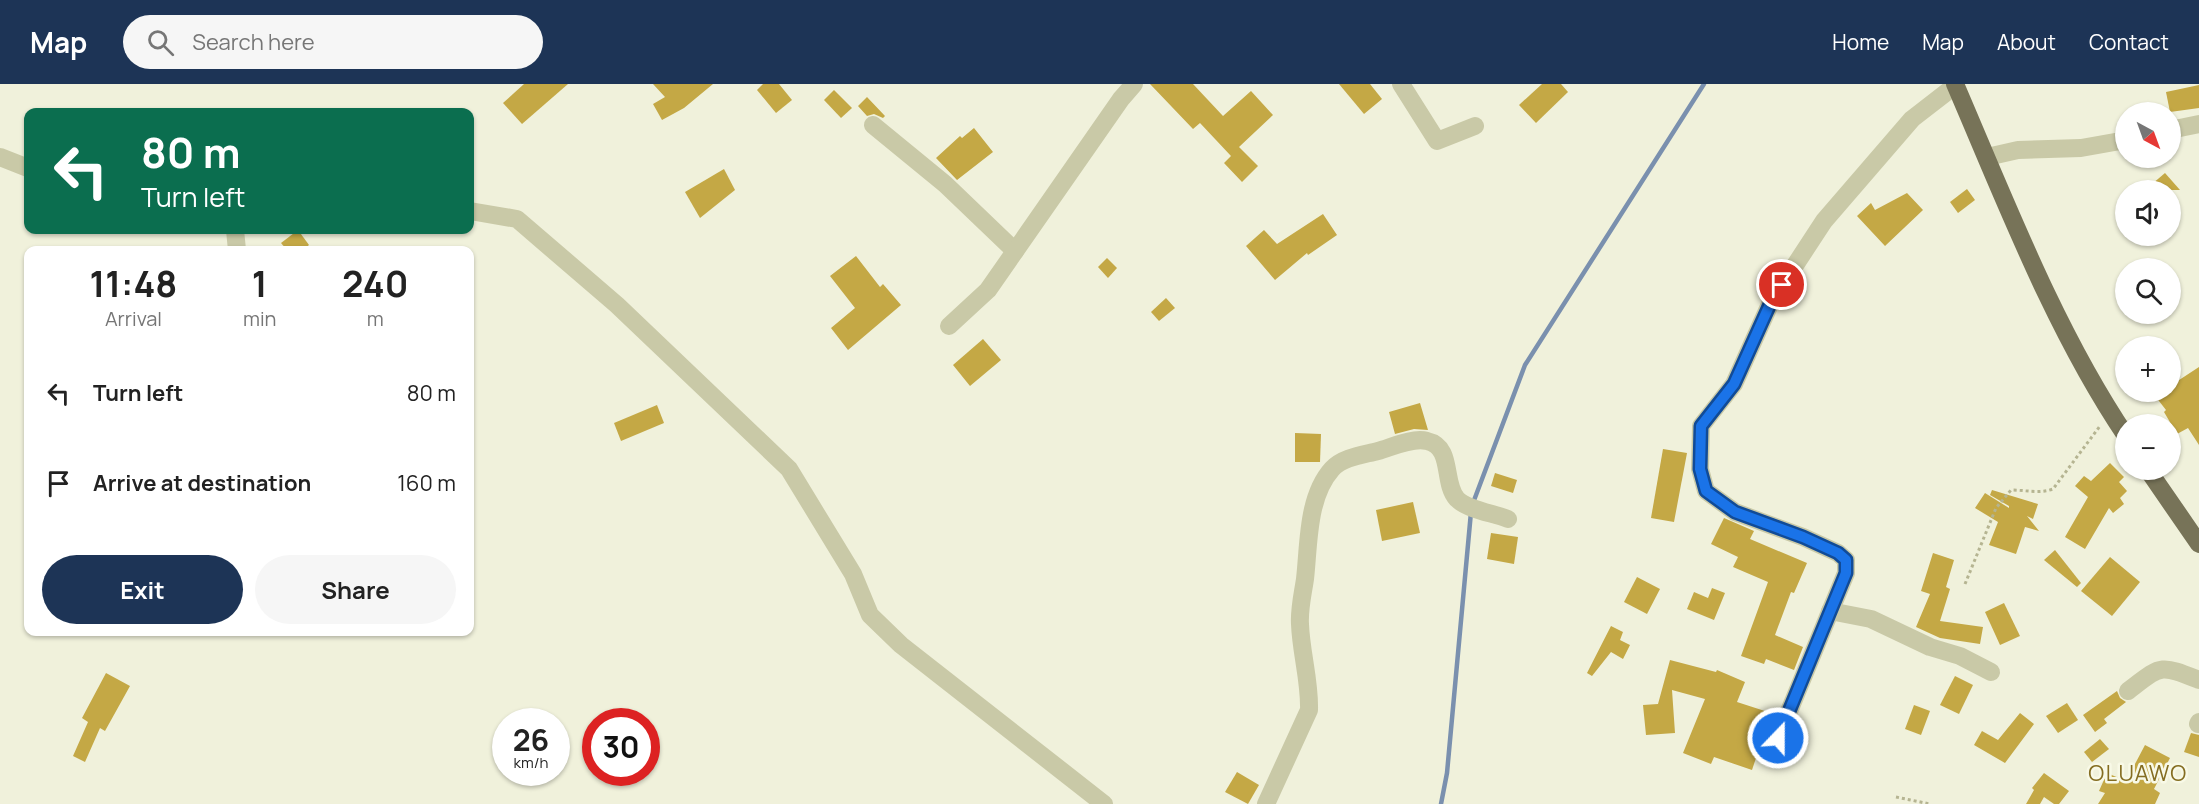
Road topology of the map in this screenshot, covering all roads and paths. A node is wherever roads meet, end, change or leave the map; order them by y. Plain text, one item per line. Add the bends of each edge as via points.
1 (1134, 84) edge
2 (1401, 84) edge
3 (1955, 84) edge
4 (2199, 124) edge
5 (873, 125) dead end
6 (1475, 126) dead end
7 (2181, 128) edge
8 (2115, 142) edge
9 (0, 157) edge
10 (1987, 157) junction
11 (24, 166) edge
12 (474, 212) edge
13 (1015, 251) junction
14 (949, 326) dead end
15 (2109, 412) junction
16 (2115, 420) edge
17 (2155, 480) edge
18 (1508, 519) dead end
19 (2199, 544) edge
20 (1965, 584) dead end
21 (1830, 611) junction
22 (1991, 672) dead end
23 (2199, 680) edge
24 (2128, 691) dead end
25 (1778, 738) dead end
26 (1896, 797) dead end
27 (1104, 804) edge
28 (1266, 804) edge
29 (1930, 804) edge

1 - 13 street
2 - 6 street via 1437,141
3 - 10 main road
3 - 21 street via 1912,119 1824,221 1771,302 1734,384 1701,426 1700,469 1706,491 1735,512 1803,537 1846,560 1846,573
4 - 7 street
5 - 13 street via 945,184
8 - 10 street via 2081,148 2012,150
9 - 11 street
10 - 15 main road via 2049,298
12 - 27 street via 517,219 617,305 789,469 853,574 870,615 901,645
13 - 14 street via 988,290
15 - 16 main road
15 - 20 path via 2053,489 2043,493 2011,490 1996,507
17 - 19 main road
18 - 28 street via 1457,500 1444,457 1438,446 1427,440 1347,460 1333,469 1313,508 1300,623 1309,710
21 - 22 street via 1871,619
21 - 25 street
23 - 24 street via 2167,669 2156,670
26 - 29 path

